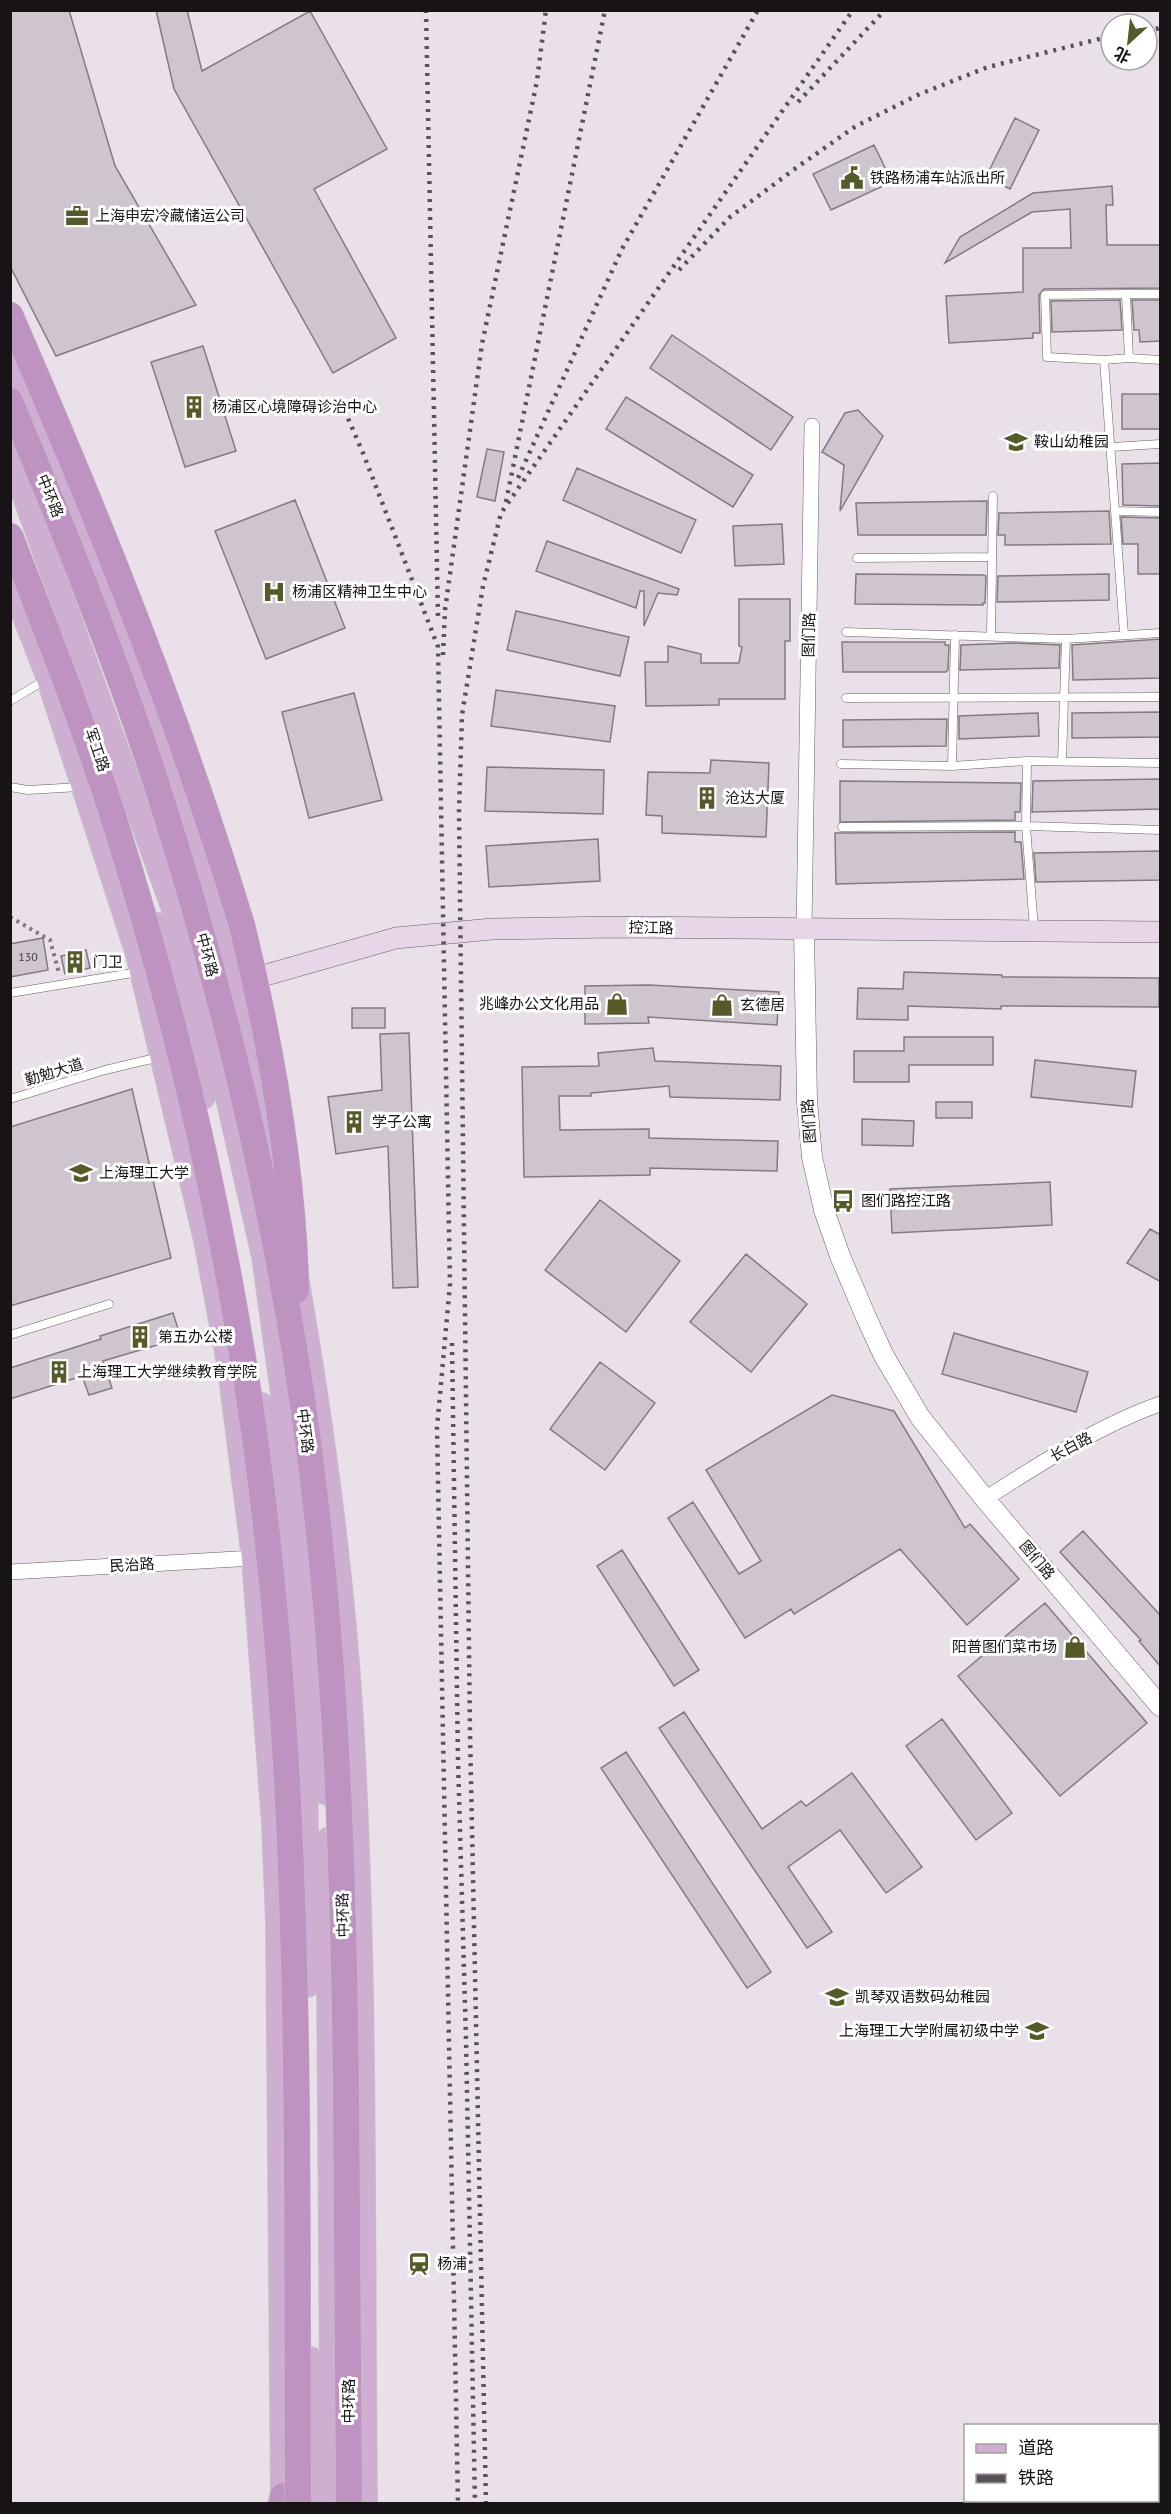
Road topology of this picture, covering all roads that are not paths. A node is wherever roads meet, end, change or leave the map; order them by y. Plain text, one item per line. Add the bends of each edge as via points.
1 (1126, 294) junction
2 (1161, 294) edge
3 (10, 315) edge
4 (1129, 358) junction
5 (1104, 360) junction
6 (1161, 360) edge
7 (10, 362) edge
8 (10, 401) edge
9 (812, 426) dead end
10 (1161, 444) edge
11 (1111, 447) junction
12 (10, 455) edge
13 (993, 496) dead end
14 (10, 503) edge
15 (1115, 511) junction
16 (1161, 512) edge
17 (10, 536) edge
18 (992, 557) junction
19 (857, 558) dead end
20 (10, 578) edge
21 (846, 632) dead end
22 (1161, 633) edge
23 (1124, 634) junction
24 (955, 635) junction
25 (991, 636) junction
26 (1066, 639) junction
27 (40, 654) junction
28 (48, 678) junction
29 (82, 681) junction
30 (1065, 697) junction
31 (1161, 697) edge
32 (846, 698) dead end
33 (953, 698) junction
34 (10, 701) edge
35 (146, 718) junction
36 (1028, 761) junction
37 (1062, 761) junction
38 (1161, 763) edge
39 (841, 765) dead end
40 (952, 766) junction
41 (10, 787) edge
42 (84, 787) junction
43 (1026, 826) junction
44 (842, 827) dead end
45 (1161, 830) edge
46 (804, 930) junction
47 (1034, 931) junction
48 (1161, 932) edge
49 (143, 971) junction
50 (232, 984) junction
51 (10, 993) edge
52 (193, 994) junction
53 (152, 1005) junction
54 (164, 1057) junction
55 (10, 1100) edge
56 (234, 1257) junction
57 (109, 1304) dead end
58 (217, 1304) junction
59 (10, 1335) edge
60 (298, 1374) junction
61 (1161, 1404) edge
62 (985, 1499) junction
63 (254, 1558) junction
64 (10, 1572) edge
65 (345, 1648) junction
66 (1161, 1706) edge
67 (320, 1716) junction
68 (309, 2243) junction
69 (282, 2318) junction
70 (285, 2502) edge
71 (311, 2504) edge
72 (333, 2504) edge
73 (350, 2504) edge
74 (365, 2504) edge

1 - 2 lane
1 - 4 lane
1 - 5 lane via 1045,295 1047,357
3 - 60 highway, bridge via 73,459 146,644 197,784 242,926 261,1003 294,1222
4 - 5 lane
4 - 6 lane
5 - 11 lane
7 - 35 main road via 70,505 124,647
8 - 60 highway, 中环路, bridge via 109,651 159,792 202,936 240,1081 272,1227
9 - 46 street, 图们路
10 - 11 lane
11 - 15 lane
12 - 29 main road
13 - 18 lane
14 - 29 main road
15 - 16 lane
15 - 23 lane
17 - 70 highway, bridge via 110,808 153,950 214,1204 246,1380 274,1615 293,1920
18 - 19 lane
18 - 25 lane
20 - 27 main road, 军工路
21 - 24 lane
22 - 23 lane
23 - 26 lane
24 - 25 lane
24 - 33 lane
25 - 26 lane
26 - 30 lane
27 - 28 main road, 军工路
27 - 29 main road
28 - 34 lane
28 - 42 main road, 军工路
29 - 35 main road
29 - 52 main road
30 - 31 lane
30 - 33 lane
30 - 37 lane
32 - 33 lane
33 - 40 lane
35 - 50 main road via 174,788
36 - 37 lane
36 - 40 lane
36 - 43 lane
37 - 38 lane
39 - 40 lane
41 - 42 lane
42 - 49 main road, 军工路
43 - 44 lane
43 - 45 lane
43 - 47 lane
46 - 47 main road, 控江路
46 - 50 main road, 控江路 via 492,928 396,938
46 - 62 street, 图们路 via 807,1101 812,1157 824,1210 884,1356 920,1417
47 - 48 main road, 控江路
49 - 51 lane
49 - 53 main road, 军工路
50 - 52 main road, 控江路
50 - 65 main road via 287,1223 309,1349
52 - 53 main road, 控江路
52 - 56 main road
52 - 67 main road via 264,1256 304,1545
53 - 54 main road, 军工路
54 - 55 lane, 勤勉大道 via 105,1070
54 - 58 main road, 军工路
56 - 58 main road
56 - 68 main road via 274,1476 304,1739
57 - 59 lane
58 - 63 main road, 军工路 via 230,1368
60 - 73 highway, 中环路, bridge via 327,1621 341,1820
61 - 62 street, 长白路 via 1136,1412 1032,1468
62 - 66 street, 图们路
63 - 64 street, 民治路
63 - 69 main road, 军工路 via 278,1920
65 - 67 main road
65 - 74 main road via 359,1919
67 - 72 main road via 328,1809
68 - 69 main road
68 - 71 main road
69 - 70 main road, 军工路

